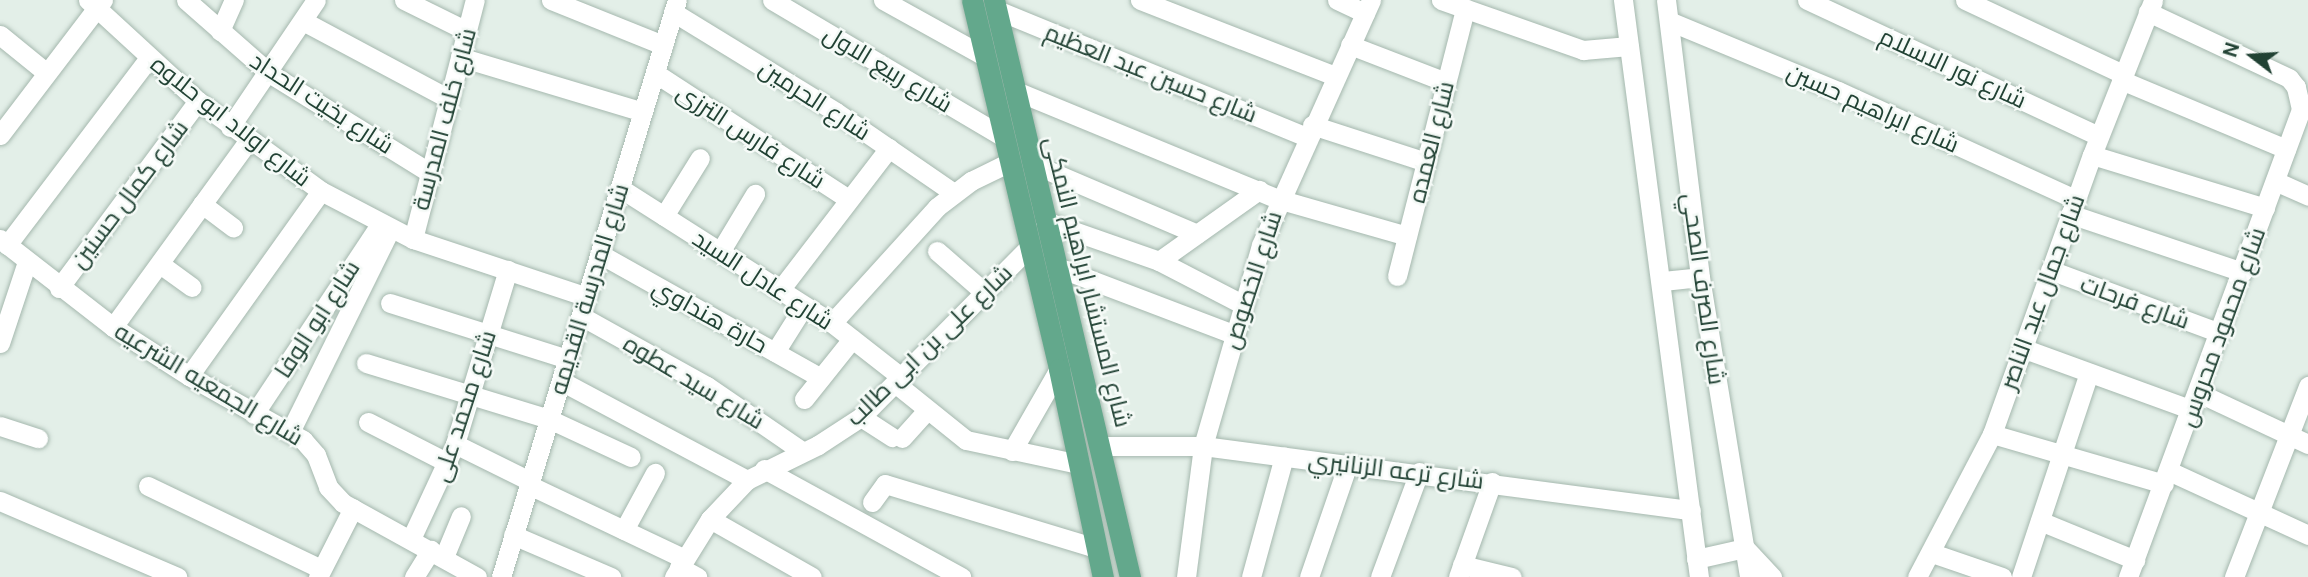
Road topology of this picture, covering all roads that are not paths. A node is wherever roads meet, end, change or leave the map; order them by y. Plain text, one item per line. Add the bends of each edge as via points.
1 (186, 0) edge
2 (234, 0) edge
3 (316, 0) edge
4 (404, 0) edge
5 (475, 0) edge
6 (551, 0) edge
7 (772, 0) edge
8 (883, 0) edge
9 (972, 0) edge
10 (1140, 0) edge
11 (1336, 0) edge
12 (1441, 0) edge
13 (1623, 0) edge
14 (1666, 0) edge
15 (1807, 0) edge
16 (1965, 0) edge
17 (96, 3) edge
18 (2150, 4) edge
19 (995, 5) edge
20 (675, 6) edge
21 (1368, 7) edge
22 (1465, 9) junction
23 (1669, 20) junction
24 (303, 22) junction
25 (220, 31) junction
26 (467, 31) junction
27 (0, 35) edge
28 (663, 45) junction
29 (1350, 46) junction
30 (1629, 46) junction
31 (460, 57) junction
32 (986, 57) junction
33 (149, 58) junction
34 (47, 73) junction
35 (269, 73) junction
36 (655, 73) junction
37 (1335, 76) junction
38 (2122, 77) junction
39 (1446, 82) junction
40 (1016, 91) junction
41 (449, 99) junction
42 (198, 101) junction
43 (643, 112) junction
44 (230, 127) junction
45 (1309, 131) junction
46 (0, 135) edge
47 (1004, 138) junction
48 (248, 141) junction
49 (2095, 146) junction
50 (889, 148) junction
51 (2286, 149) junction
52 (700, 158) dead end
53 (1010, 162) junction
54 (1426, 162) junction
55 (1033, 164) junction
56 (430, 173) junction
57 (2275, 181) junction
58 (620, 188) junction
59 (1258, 190) junction
60 (321, 191) junction
61 (954, 193) junction
62 (755, 194) dead end
63 (2308, 195) edge
64 (847, 198) junction
65 (1278, 199) junction
66 (202, 204) junction
67 (2073, 207) junction
68 (2265, 208) junction
69 (664, 216) junction
70 (1045, 221) junction
71 (233, 227) dead end
72 (385, 227) junction
73 (1197, 234) junction
74 (1407, 236) junction
75 (413, 239) junction
76 (4, 242) edge
77 (1030, 246) junction
78 (720, 251) junction
79 (937, 251) dead end
80 (600, 254) junction
81 (1159, 261) junction
82 (27, 262) junction
83 (160, 264) junction
84 (1057, 267) junction
85 (508, 270) junction
86 (2050, 270) junction
87 (2242, 272) junction
88 (1396, 276) dead end
89 (1700, 277) junction
90 (1663, 281) junction
91 (192, 287) dead end
92 (59, 288) junction
93 (780, 290) junction
94 (984, 292) junction
95 (587, 297) junction
96 (390, 303) dead end
97 (1242, 304) junction
98 (804, 306) junction
99 (581, 316) junction
100 (832, 323) junction
101 (113, 327) junction
102 (2220, 333) junction
103 (1233, 334) junction
104 (488, 335) junction
105 (852, 339) junction
106 (0, 343) edge
107 (2022, 348) junction
108 (775, 352) junction
109 (568, 359) junction
110 (366, 363) dead end
111 (1082, 363) junction
112 (1059, 369) junction
113 (2089, 373) junction
114 (189, 376) junction
115 (821, 378) junction
116 (898, 380) junction
117 (561, 381) junction
118 (2308, 386) edge
119 (470, 395) junction
120 (804, 399) dead end
121 (2195, 402) junction
122 (927, 410) junction
123 (254, 414) junction
124 (860, 417) junction
125 (550, 419) junction
126 (368, 422) dead end
127 (0, 426) edge
128 (290, 432) junction
129 (1992, 433) junction
130 (2289, 435) junction
131 (38, 439) dead end
132 (455, 444) junction
133 (2308, 444) edge
134 (1101, 446) junction
135 (1203, 446) junction
136 (1012, 451) junction
137 (803, 453) junction
138 (1284, 456) junction
139 (631, 457) dead end
140 (2061, 457) junction
141 (448, 463) junction
142 (1079, 464) junction
143 (1348, 464) junction
144 (764, 469) junction
145 (1419, 472) junction
146 (654, 473) dead end
147 (2167, 477) junction
148 (747, 480) junction
149 (1492, 482) junction
150 (530, 483) junction
151 (148, 486) dead end
152 (0, 501) edge
153 (872, 502) dead end
154 (353, 508) junction
155 (1691, 510) junction
156 (2259, 513) junction
157 (461, 516) dead end
158 (709, 519) junction
159 (2040, 521) junction
160 (624, 530) junction
161 (513, 535) junction
162 (2308, 535) edge
163 (411, 539) junction
164 (1096, 548) junction
165 (1745, 548) junction
166 (1932, 553) junction
167 (437, 554) junction
168 (679, 567) edge
169 (1698, 568) edge
170 (2132, 569) edge
171 (1460, 571) edge
172 (320, 573) edge
173 (177, 577) edge
174 (414, 577) edge
175 (477, 577) edge
176 (500, 577) edge
177 (611, 577) edge
178 (697, 577) edge
179 (812, 577) edge
180 (961, 577) edge
181 (1103, 577) edge
182 (1130, 577) edge
183 (1186, 577) edge
184 (1251, 577) edge
185 (1309, 577) edge
186 (1380, 577) edge
187 (1512, 577) edge
188 (1749, 577) edge
189 (1772, 577) edge
190 (1917, 577) edge
191 (2002, 577) edge
192 (2021, 577) edge
193 (2234, 577) edge

1 - 25 street, شارع بخيت الحداد
2 - 25 street
3 - 24 street
4 - 26 street
5 - 26 street, شارع خلف المدرسة
6 - 28 street
7 - 47 street, شارع ربيع الاول
8 - 32 street
9 - 32 main road, شارع المستشار ابراهيم النمكى
10 - 37 street
11 - 21 street
12 - 22 street
13 - 30 street, شارع الصرف الصحي
14 - 23 street, شارع الصرف الصحي
15 - 49 street, شارع نور الاسلام
16 - 38 street
17 - 33 street, شارع اولاد ابو حلاوه
17 - 34 street
18 - 38 street, شارع جمال عبد الناصر
18 - 51 street, شارع محمود محروس via 2289,78 2297,87 2301,109
19 - 40 main road, شارع المستشار ابراهيم النمكى
19 - 45 street, شارع حسين عبد العظيم
20 - 28 street, شارع المدرسة القديمه
20 - 50 street, شارع الحرمين
21 - 29 street, شارع الخصوص
22 - 30 street via 1583,50
22 - 39 street, شارع العمده
23 - 67 street, شارع ابراهيم حسين via 1838,91
23 - 89 street, شارع الصرف الصحي
24 - 35 street
24 - 41 street
25 - 35 street, شارع بخيت الحداد
26 - 31 street, شارع خلف المدرسة
27 - 34 street
28 - 36 street, شارع المدرسة القديمه
29 - 37 street, شارع الخصوص
29 - 39 street
30 - 90 street, شارع الصرف الصحي
31 - 41 street, شارع خلف المدرسة
31 - 43 street
32 - 47 main road, شارع المستشار ابراهيم النمكى
33 - 42 street, شارع اولاد ابو حلاوه
33 - 76 street
34 - 46 street
35 - 44 street
35 - 56 street, شارع بخيت الحداد
36 - 43 street, شارع المدرسة القديمه
36 - 64 street, شارع فارس الترزى
37 - 45 street, شارع الخصوص
38 - 49 street, شارع جمال عبد الناصر
38 - 51 street
39 - 54 street, شارع العمده
40 - 55 main road, شارع المستشار ابراهيم النمكى
40 - 59 street
41 - 56 street, شارع خلف المدرسة
42 - 44 street, شارع اولاد ابو حلاوه
42 - 92 street, شارع كمال حسنين
43 - 58 street, شارع المدرسة القديمه
44 - 48 street, شارع اولاد ابو حلاوه
45 - 54 street, شارع حسين عبد العظيم
45 - 65 street, شارع الخصوص
47 - 53 main road, شارع المستشار ابراهيم النمكى
48 - 60 street, شارع اولاد ابو حلاوه
48 - 66 street
49 - 67 street, شارع جمال عبد الناصر
49 - 68 street, شارع نور الاسلام
50 - 61 street, شارع الحرمين
50 - 64 street
51 - 57 street, شارع محمود محروس
52 - 69 street
53 - 61 street
53 - 77 main road, شارع المستشار ابراهيم النمكى
54 - 74 street, شارع العمده
55 - 70 main road, شارع المستشار ابراهيم النمكى
55 - 73 street
56 - 75 street, شارع خلف المدرسة
57 - 63 street
57 - 68 street, شارع محمود محروس
58 - 69 street, شارع عادل السيد
58 - 80 street, شارع المدرسة القديمه
59 - 65 street
59 - 73 street
60 - 72 street, شارع اولاد ابو حلاوه
60 - 114 street
61 - 100 street via 920,223
62 - 78 street
64 - 93 street
65 - 74 street
65 - 97 street, شارع الخصوص
66 - 71 street
66 - 83 street
67 - 86 street, شارع جمال عبد الناصر
67 - 87 street, شارع ابراهيم حسين
68 - 87 street, شارع محمود محروس
69 - 78 street, شارع عادل السيد
70 - 81 street
70 - 84 main road, شارع المستشار ابراهيم النمكى
72 - 75 street, شارع اولاد ابو حلاوه
72 - 123 street, شارع ابو الوفا
72 - 128 street
73 - 81 street
74 - 88 street, شارع العمده
75 - 85 street, شارع اولاد ابو حلاوه
76 - 82 street, شارع الجمعيه الشرعيه
77 - 94 street, شارع على بن ابى طالب
77 - 112 main road, شارع المستشار ابراهيم النمكى
78 - 93 street, شارع عادل السيد
79 - 94 street
80 - 95 street, شارع المدرسة القديمه
80 - 108 street, حارة هنداوي
81 - 97 street
82 - 92 street, شارع الجمعيه الشرعيه
82 - 106 street
83 - 91 street
83 - 101 street
84 - 103 street
84 - 111 main road, شارع المستشار ابراهيم النمكى
85 - 95 street, شارع اولاد ابو حلاوه
85 - 104 street, شارع محمد على
86 - 102 street, شارع فرحات
86 - 107 street, شارع جمال عبد الناصر
87 - 102 street, شارع محمود محروس
89 - 90 street
89 - 165 street, شارع الصرف الصحي
90 - 155 street, شارع الصرف الصحي
92 - 101 street, شارع الجمعيه الشرعيه
93 - 98 street, شارع عادل السيد
94 - 116 street, شارع على بن ابى طالب
95 - 99 street, شارع المدرسة القديمه
96 - 104 street
97 - 103 street, شارع الخصوص
98 - 100 street, شارع عادل السيد
98 - 108 street
99 - 109 street, شارع المدرسة القديمه
99 - 137 street, شارع سيد عطوه via 707,386
100 - 105 street, شارع عادل السيد
101 - 114 street, شارع الجمعيه الشرعيه
102 - 121 street, شارع محمود محروس
103 - 135 street, شارع الخصوص
104 - 109 street
104 - 119 street, شارع محمد على
105 - 115 street
105 - 116 street, شارع عادل السيد
107 - 113 street
107 - 129 street, شارع جمال عبد الناصر
108 - 115 street, حارة هنداوي
109 - 117 street, شارع المدرسة القديمه
110 - 119 street
111 - 112 main road
111 - 134 main road, شارع المستشار ابراهيم النمكى
112 - 136 street
112 - 142 main road, شارع المستشار ابراهيم النمكى
113 - 121 street
113 - 140 street
114 - 123 street, شارع الجمعيه الشرعيه
115 - 120 street
116 - 122 street, شارع عادل السيد
116 - 124 street, شارع على بن ابى طالب
117 - 125 street, شارع المدرسة القديمه
117 - 148 street
118 - 130 street
119 - 125 street
119 - 132 street, شارع محمد على
121 - 130 street
121 - 147 street, شارع محمود محروس
122 - 124 street via 897,438
122 - 136 street, شارع عادل السيد via 966,440
123 - 128 street, شارع الجمعيه الشرعيه
124 - 137 street, شارع على بن ابى طالب
125 - 139 street
125 - 150 street, شارع المدرسة القديمه
126 - 141 street
127 - 131 street
128 - 154 street, شارع الجمعيه الشرعيه via 311,446 328,487
129 - 140 street
129 - 166 street, شارع جمال عبد الناصر
130 - 133 street
130 - 156 street
132 - 141 street, شارع محمد على
132 - 150 street
134 - 135 street, شارع ترعه الزنانيري
134 - 182 main road, شارع المستشار ابراهيم النمكى
135 - 138 street, شارع ترعه الزنانيري
135 - 183 street, شارع الخصوص
136 - 142 street, شارع عادل السيد
137 - 144 street, شارع على بن ابى طالب
138 - 143 street, شارع ترعه الزنانيري
138 - 184 street
140 - 147 street
140 - 159 street
141 - 163 street, شارع محمد على
142 - 164 main road, شارع المستشار ابراهيم النمكى
143 - 145 street, شارع ترعه الزنانيري
143 - 185 street
144 - 148 street, شارع على بن ابى طالب
144 - 180 street
145 - 149 street, شارع ترعه الزنانيري
145 - 186 street
146 - 160 street
147 - 156 street
147 - 170 street, شارع محمود محروس
148 - 158 street, شارع على بن ابى طالب
149 - 155 street, شارع ترعه الزنانيري
149 - 171 street
150 - 160 street
150 - 161 street, شارع المدرسة القديمه
151 - 172 street
152 - 173 street
153 - 164 street via 885,484
154 - 163 street, شارع الجمعيه الشرعيه
154 - 172 street
155 - 169 street, شارع الصرف الصحي
156 - 162 street
156 - 193 street
157 - 167 street
158 - 168 street, شارع على بن ابى طالب
158 - 179 street
159 - 170 street
159 - 192 street
160 - 168 street
161 - 176 street, شارع المدرسة القديمه
161 - 177 street
163 - 167 street, شارع الجمعيه الشرعيه
164 - 181 main road, شارع المستشار ابراهيم النمكى
165 - 169 street
165 - 188 street, شارع الصرف الصحي
165 - 189 street
166 - 190 street, شارع جمال عبد الناصر
166 - 191 street
167 - 174 street
167 - 175 street, شارع الجمعيه الشرعيه
168 - 178 street
171 - 187 street

